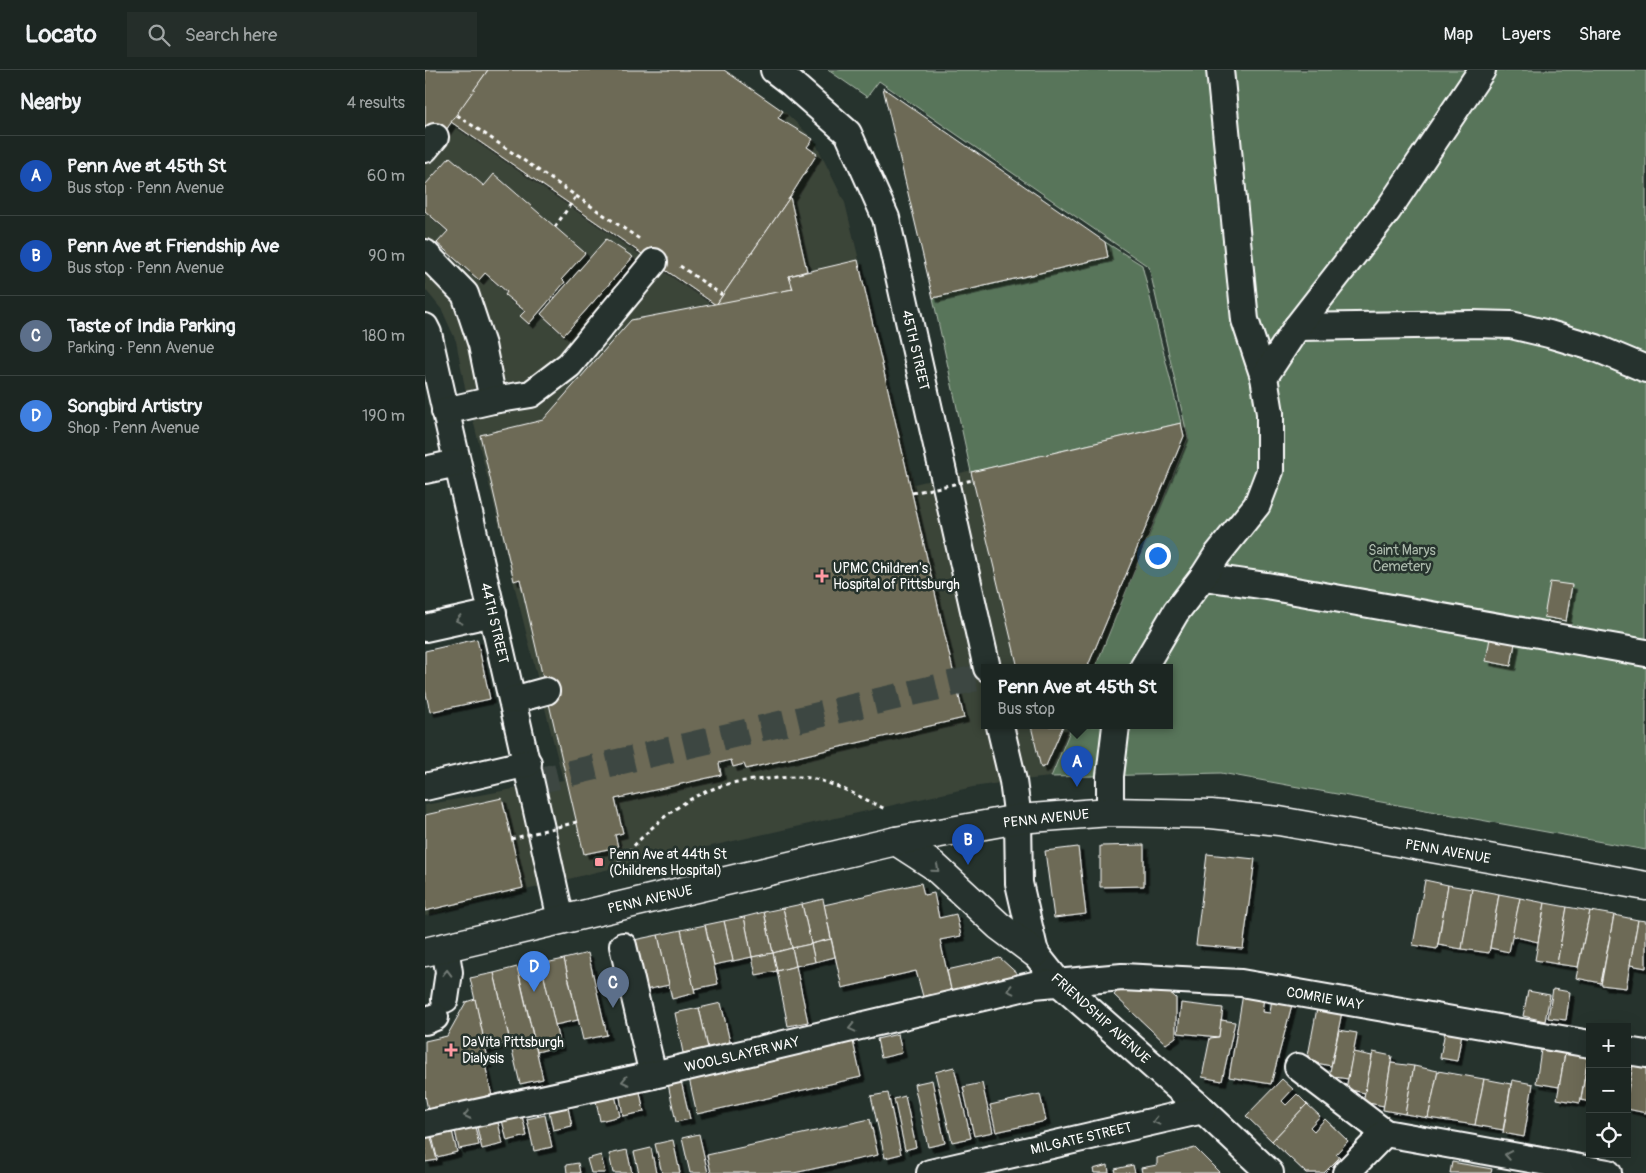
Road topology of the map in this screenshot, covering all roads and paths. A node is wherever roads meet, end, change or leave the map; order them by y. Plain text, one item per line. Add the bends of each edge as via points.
1 (774, 70) edge
2 (1220, 70) edge
3 (1482, 70) edge
4 (457, 115) dead end
5 (577, 195) junction
6 (555, 227) dead end
7 (425, 253) edge
8 (656, 255) junction
9 (722, 296) dead end
10 (425, 327) edge
11 (1297, 327) junction
12 (1646, 369) edge
13 (1264, 377) junction
14 (493, 400) junction
15 (445, 411) junction
16 (457, 463) junction
17 (425, 470) edge
18 (973, 480) dead end
19 (912, 493) dead end
20 (1203, 577) junction
21 (493, 613) junction
22 (425, 628) edge
23 (1646, 653) edge
24 (986, 664) edge
25 (1145, 664) edge
26 (546, 691) dead end
27 (513, 700) junction
28 (1001, 729) edge
29 (1116, 729) edge
30 (527, 763) junction
31 (425, 787) edge
32 (885, 809) dead end
33 (1110, 812) junction
34 (1018, 819) junction
35 (577, 822) dead end
36 (511, 839) dead end
37 (896, 841) junction
38 (613, 870) dead end
39 (1646, 886) edge
40 (561, 920) junction
41 (623, 946) dead end
42 (435, 949) edge
43 (1035, 954) junction
44 (1058, 982) junction
45 (435, 1012) edge
46 (1586, 1043) edge
47 (1631, 1052) edge
48 (1646, 1054) edge
49 (1298, 1067) dead end
50 (653, 1075) junction
51 (1203, 1110) junction
52 (425, 1124) edge
53 (1385, 1134) junction
54 (929, 1173) edge
55 (1270, 1173) edge
56 (1346, 1173) edge
57 (1608, 1173) edge

1 - 24 street, 45TH STREET via 848,132 886,218
2 - 13 street via 1245,320
3 - 11 street via 1388,210
4 - 5 path
5 - 6 path
5 - 8 path
7 - 14 street via 465,294 482,345
8 - 9 path
8 - 14 street via 569,365 531,394
10 - 15 street, 44TH STREET
11 - 12 street via 1511,325 1596,348
11 - 13 street
13 - 20 street via 1270,413 1270,471 1257,505
14 - 15 street
15 - 16 street, 44TH STREET
16 - 17 street
16 - 21 street, 44TH STREET
18 - 19 path, bridge
20 - 23 street
20 - 25 street via 1176,612
21 -> 22 street
21 - 27 street, 44TH STREET
26 - 27 street
27 - 30 street, 44TH STREET
28 - 34 street
29 - 33 street
30 - 31 street
30 - 40 street, 44TH STREET
32 - 38 path via 813,779 789,777 729,784 680,805 635,843
33 - 34 main road, PENN AVENUE
33 - 39 main road, PENN AVENUE via 1211,814 1279,821
34 - 37 main road, PENN AVENUE
34 - 43 street, FRIENDSHIP AVENUE via 1019,883
35 - 36 path, bridge
37 - 40 main road, PENN AVENUE
37 -> 43 main road via 933,865 999,926
40 - 42 main road, PENN AVENUE
41 - 50 street
45 -> 42 street via 449,972
43 - 44 street, FRIENDSHIP AVENUE
44 - 46 street, COMRIE WAY via 1122,977 1241,983
44 -> 50 street, WOOLSLAYER WAY via 1034,984
44 - 51 street, FRIENDSHIP AVENUE
47 - 48 street
49 - 53 street
50 -> 52 street, WOOLSLAYER WAY
51 -> 54 street, MILGATE STREET
51 - 55 street, FRIENDSHIP AVENUE
53 - 56 street
57 -> 53 street

